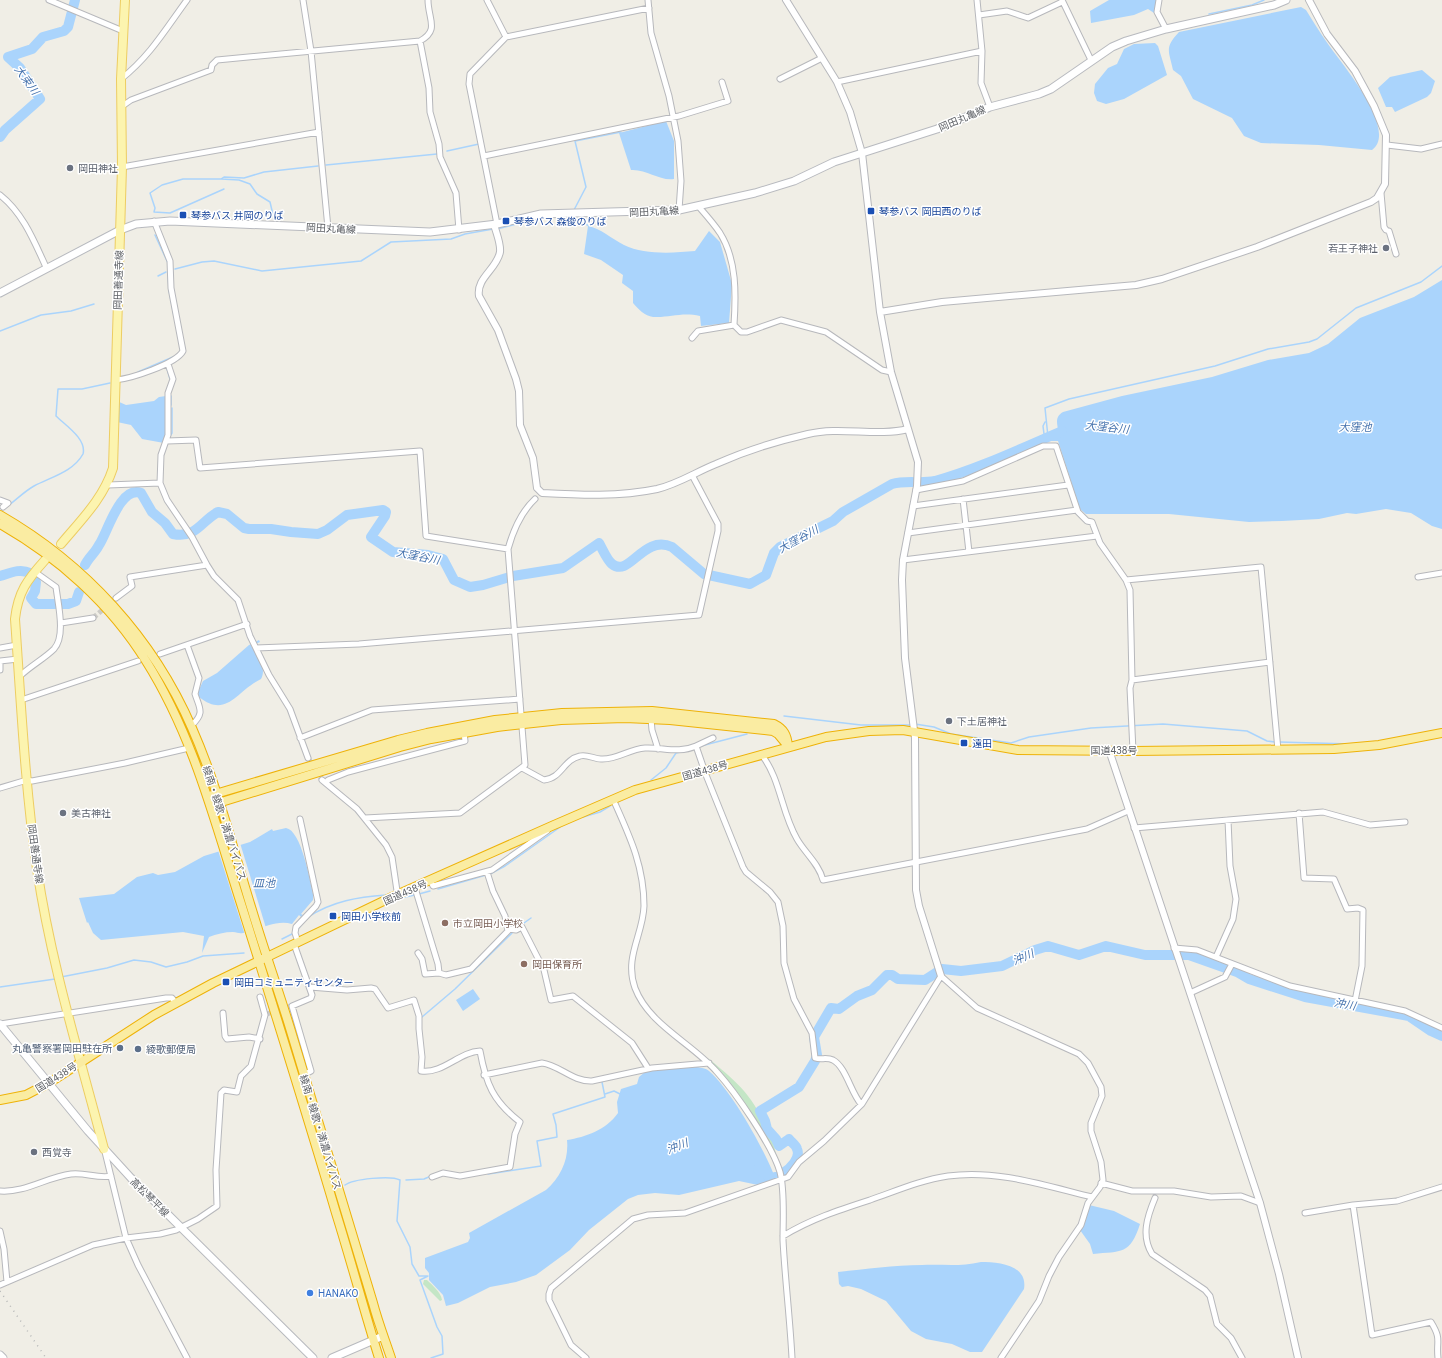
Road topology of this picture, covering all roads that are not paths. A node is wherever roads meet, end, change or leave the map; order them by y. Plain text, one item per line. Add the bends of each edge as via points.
1 (49, 0) edge
2 (125, 0) edge
3 (187, 0) edge
4 (304, 0) edge
5 (428, 0) edge
6 (487, 0) edge
7 (648, 0) edge
8 (786, 0) edge
9 (977, 0) edge
10 (1159, 0) edge
11 (1286, 0) edge
12 (1309, 0) edge
13 (1062, 1) edge
14 (649, 8) junction
15 (979, 15) junction
16 (1166, 29) junction
17 (123, 31) junction
18 (506, 37) junction
19 (420, 41) junction
20 (311, 51) junction
21 (982, 51) junction
22 (822, 58) junction
23 (1091, 60) junction
24 (121, 79) junction
25 (780, 79) dead end
26 (722, 82) dead end
27 (837, 82) junction
28 (990, 106) junction
29 (120, 107) junction
30 (672, 117) junction
31 (319, 132) junction
32 (1442, 144) edge
33 (1387, 145) junction
34 (862, 153) junction
35 (484, 156) junction
36 (122, 167) junction
37 (1381, 193) junction
38 (0, 195) edge
39 (699, 206) junction
40 (679, 210) junction
41 (154, 221) junction
42 (495, 227) junction
43 (328, 228) junction
44 (120, 230) junction
45 (459, 230) junction
46 (1396, 254) dead end
47 (46, 267) junction
48 (0, 292) edge
49 (880, 312) junction
50 (734, 325) junction
51 (692, 338) dead end
52 (166, 365) junction
53 (891, 372) junction
54 (115, 380) junction
55 (908, 429) junction
56 (167, 441) junction
57 (692, 475) junction
58 (160, 483) junction
59 (108, 485) junction
60 (917, 485) junction
61 (1068, 485) junction
62 (535, 499) dead end
63 (963, 499) junction
64 (0, 500) edge
65 (913, 506) junction
66 (3, 507) dead end
67 (1077, 510) junction
68 (0, 515) edge
69 (0, 524) edge
70 (966, 525) junction
71 (908, 533) junction
72 (1097, 536) junction
73 (61, 544) dead end
74 (508, 549) junction
75 (970, 552) junction
76 (45, 560) dead end
77 (903, 560) junction
78 (206, 565) junction
79 (35, 572) junction
80 (1442, 573) edge
81 (1418, 577) dead end
82 (1126, 580) junction
83 (116, 598) dead end
84 (92, 618) tunnel mouth
85 (61, 623) junction
86 (247, 624) junction
87 (515, 629) junction
88 (17, 645) junction
89 (187, 645) junction
90 (255, 645) junction
91 (0, 648) edge
92 (160, 654) dead end
93 (18, 659) junction
94 (138, 661) dead end
95 (1270, 662) junction
96 (0, 670) edge
97 (19, 676) junction
98 (1132, 680) junction
99 (520, 699) junction
100 (22, 700) junction
101 (651, 719) junction
102 (522, 720) junction
103 (191, 726) junction
104 (914, 727) junction
105 (464, 733) junction
106 (1442, 733) edge
107 (300, 738) junction
108 (713, 738) dead end
109 (1277, 744) junction
110 (788, 746) junction
111 (697, 747) junction
112 (189, 748) junction
113 (658, 749) junction
114 (1109, 750) junction
115 (1133, 751) junction
116 (761, 754) junction
117 (308, 758) tunnel mouth
118 (522, 768) junction
119 (705, 770) junction
120 (27, 780) junction
121 (0, 788) edge
122 (217, 794) junction
123 (207, 797) junction
124 (613, 799) junction
125 (220, 802) junction
126 (210, 805) junction
127 (1128, 811) junction
128 (1299, 813) junction
129 (365, 818) junction
130 (300, 819) dead end
131 (1228, 820) junction
132 (559, 822) junction
133 (1405, 822) dead end
134 (1134, 828) junction
135 (915, 862) junction
136 (488, 874) junction
137 (430, 880) junction
138 (415, 888) junction
139 (394, 896) junction
140 (508, 929) junction
141 (255, 934) junction
142 (296, 943) junction
143 (1175, 949) junction
144 (418, 953) dead end
145 (1216, 957) junction
146 (267, 958) junction
147 (260, 961) junction
148 (1231, 965) junction
149 (940, 973) junction
150 (438, 974) junction
151 (310, 987) junction
152 (1190, 993) junction
153 (260, 997) dead end
154 (1355, 1001) junction
155 (176, 1002) junction
156 (68, 1013) junction
157 (223, 1013) dead end
158 (0, 1024) edge
159 (1442, 1028) edge
160 (260, 1039) junction
161 (81, 1062) junction
162 (709, 1063) junction
163 (648, 1068) junction
164 (309, 1072) dead end
165 (484, 1075) junction
166 (49, 1083) junction
167 (0, 1100) edge
168 (861, 1104) junction
169 (104, 1149) junction
170 (111, 1176) junction
171 (432, 1177) dead end
172 (781, 1179) junction
173 (1101, 1183) junction
174 (1442, 1187) edge
175 (0, 1191) edge
176 (1092, 1197) junction
177 (1155, 1198) dead end
178 (1260, 1203) junction
179 (1353, 1205) junction
180 (1305, 1212) dead end
181 (180, 1227) junction
182 (0, 1231) edge
183 (783, 1236) junction
184 (126, 1238) junction
185 (7, 1282) junction
186 (0, 1285) edge
187 (383, 1336) junction
188 (374, 1340) junction
189 (0, 1355) edge
190 (3, 1358) edge
191 (187, 1358) edge
192 (312, 1358) edge
193 (332, 1358) edge
194 (379, 1358) edge
195 (391, 1358) edge
196 (586, 1358) edge
197 (792, 1358) edge
198 (1001, 1358) edge
199 (1242, 1358) edge
200 (1298, 1358) edge
201 (1438, 1358) edge

1 - 17 street
2 - 17 main road, 岡田善通寺線
3 - 24 street via 153,48
4 - 20 street
5 - 19 street via 432,30 429,36
6 - 18 street
7 - 14 street
8 - 22 street
9 - 15 street
10 - 16 street via 1157,12
11 - 16 main road, 岡田丸亀線 via 1274,5
12 - 33 street via 1327,34 1356,71 1384,128
13 - 15 street via 1028,18 1007,11
13 - 23 street
14 - 18 street
14 - 30 street via 651,33 669,96
15 - 21 street
16 - 23 main road, 岡田丸亀線 via 1126,41
17 - 24 main road, 岡田善通寺線
18 - 35 street via 468,77
19 - 20 street
19 - 45 street via 429,88 430,112 440,157 457,199
20 - 29 street via 217,60 211,70 131,100
20 - 31 street
21 - 27 street
21 - 28 street via 981,83
22 - 25 street
22 - 27 street
23 - 28 main road, 岡田丸亀線 via 1051,89
24 - 29 main road, 岡田善通寺線
26 - 30 street via 728,101
27 - 34 street via 852,117
28 - 34 main road, 岡田丸亀線 via 937,129
29 - 36 main road, 岡田善通寺線
30 - 35 street
30 - 40 street via 678,141 681,181
31 - 36 street
31 - 43 street
32 - 33 street via 1421,149
33 - 37 street via 1385,184
34 - 39 main road, 岡田丸亀線 via 834,162 794,181
34 - 49 street
35 - 42 street
36 - 44 main road, 岡田善通寺線
37 - 46 street via 1384,227 1389,231
37 - 49 street via 1371,202 1257,247 1136,285 942,302
38 - 47 street via 14,208 27,226
39 - 40 main road, 岡田丸亀線
39 - 50 street via 720,233 733,270 736,292
40 - 42 main road, 岡田丸亀線 via 541,214
41 - 43 main road, 岡田丸亀線
41 - 44 main road, 岡田丸亀線
41 - 52 street via 170,262 171,288 183,345 181,355
42 - 45 main road, 岡田丸亀線
42 - 57 street via 500,252 494,266 480,284 479,296 498,330 516,379 520,425 532,458 539,492 596,496 645,491 674,484
43 - 45 main road, 岡田丸亀線 via 416,232
44 - 47 main road, 岡田丸亀線
44 - 54 main road, 岡田善通寺線
47 - 48 main road, 岡田丸亀線
49 - 53 street
50 - 51 street via 698,331
50 - 53 street via 741,332 747,332 781,320 826,332 882,370
52 - 54 street via 127,380
52 - 56 street via 173,379 168,393
53 - 55 street
54 - 59 main road, 岡田善通寺線 via 114,456
55 - 57 street via 810,434 727,459
55 - 60 street via 917,454
56 - 58 street via 162,455
56 - 74 street via 196,440 200,468 420,451 426,536
57 - 87 street via 718,524 699,615
58 - 59 street
58 - 78 street via 167,500 192,537
59 - 73 main road, 岡田善通寺線
60 - 61 street via 963,482 1043,446 1056,446
60 - 65 street
61 - 63 street
61 - 67 street
62 - 74 street via 527,506
63 - 65 street
63 - 70 street
64 - 66 street via 8,503
65 - 71 street
67 - 70 street
67 - 72 street via 1087,521 1092,522
68 - 103 highway, 綾南・綾歌・満濃バイパス via 50,547 94,584 140,638
69 - 112 highway, 綾南・綾歌・満濃バイパス via 46,553 68,571 133,641 160,684
70 - 71 street
70 - 75 street
71 - 77 street
72 - 75 street
72 - 82 street
74 - 87 street
75 - 77 street
76 - 79 main road, 岡田善通寺線
77 - 104 street via 903,625
78 - 83 street via 130,577 132,586
78 - 86 street via 238,600
79 - 85 street via 56,587
79 - 88 main road, 岡田善通寺線 via 22,590 17,608
80 - 81 street
82 - 95 street via 1261,567
82 - 98 street via 1131,593
84 - 85 street
85 - 97 street via 58,644
86 - 89 street
86 - 90 street
87 - 90 street via 359,644
87 - 99 street
88 - 91 street
88 - 93 main road, 岡田善通寺線
89 - 92 street
89 - 103 street via 199,678 195,694 201,707 198,719
90 - 107 street via 290,710
93 - 96 street via 0,661
93 - 97 main road, 岡田善通寺線
94 - 100 street
95 - 98 street
95 - 109 street
97 - 100 main road, 岡田善通寺線
98 - 115 street via 1130,688
99 - 102 street
99 - 107 street via 372,710
100 - 120 main road, 岡田善通寺線
101 - 102 highway
101 - 110 highway via 773,731
101 - 113 street
102 - 105 highway
102 - 110 highway via 598,711 652,710 683,713 774,724 782,727
102 - 118 street via 525,765
102 - 122 highway via 474,723 427,733
103 - 122 highway, 綾南・綾歌・満濃バイパス
104 - 110 highway, 国道438号 via 839,734
104 - 114 highway, 国道438号 via 1018,750
104 - 135 street
105 - 125 highway via 386,751
105 - 129 street via 466,741 348,772 324,782 346,798
106 - 109 highway, 国道438号 via 1356,748
107 - 117 street
108 - 111 street
109 - 115 highway, 国道438号
110 - 116 highway, 国道438号
111 - 113 street via 673,751
111 - 119 street
112 - 120 street via 125,763
112 - 123 highway, 綾南・綾歌・満濃バイパス
113 - 118 street via 640,749 618,758 601,760 585,755 579,756 569,762 555,778 544,780
114 - 115 highway, 国道438号
114 - 127 street
116 - 119 highway, 国道438号
116 - 135 street via 774,774 790,827 823,880
118 - 129 street via 460,813
119 - 124 highway, 国道438号
119 - 168 street via 743,867 775,896 778,902 784,926 784,963 794,999 812,1033 816,1058 826,1058 839,1065
120 - 121 street
120 - 156 main road, 岡田善通寺線 via 37,871
122 - 123 highway
122 - 125 highway, 綾南・綾歌・満濃バイパス
123 - 126 highway, 綾南・綾歌・満濃バイパス
124 - 132 highway, 国道438号
124 - 162 street via 634,847 641,874 643,918 631,965 635,988 648,1011
125 - 126 highway
125 - 141 highway, 綾南・綾歌・満濃バイパス via 233,843
126 - 141 highway, 綾南・綾歌・満濃バイパス
127 - 134 street
127 - 135 street via 1086,829
128 - 131 street
128 - 133 street via 1323,812 1370,825
128 - 154 street via 1304,878 1334,879 1347,908 1363,910 1362,966
129 - 139 street via 392,857 397,891
130 - 142 street via 318,902 296,927
131 - 134 street
131 - 145 street via 1230,866 1236,899 1233,919
132 - 136 street
132 - 137 highway, 国道438号
134 - 143 street
135 - 149 street via 919,906
136 - 137 street via 433,886
136 - 140 street
137 - 138 highway, 国道438号
138 - 139 highway, 国道438号
138 - 150 street via 438,964
139 - 142 highway, 国道438号
140 - 150 street via 506,935 471,969 446,975
140 - 163 street via 516,930 522,927 544,970 551,1000 573,996 632,1043
141 - 146 highway, 綾南・綾歌・満濃バイパス
141 - 147 highway, 綾南・綾歌・満濃バイパス
142 - 146 highway, 国道438号
142 - 151 street
143 - 145 street via 1190,948
143 - 152 street
144 - 150 street via 422,959 424,974
145 - 148 street
146 - 147 highway, 国道438号
146 - 187 highway, 綾南・綾歌・満濃バイパス
147 - 155 highway, 国道438号
147 - 188 highway, 綾南・綾歌・満濃バイパス
148 - 152 street via 1225,977
148 - 154 street via 1290,986
149 - 168 street
149 - 173 street via 977,1008 1079,1054 1088,1063 1101,1087 1102,1096 1091,1123 1101,1162
151 - 164 street via 311,998 291,1006 311,1071
151 - 165 street via 375,989 388,1008 414,1000 419,1016 422,1057 420,1071 448,1065 468,1053 480,1051
152 - 178 street
153 - 160 street via 266,1015
154 - 159 street via 1411,1012 1437,1028
155 - 156 street via 172,998 166,998
155 - 161 highway, 国道438号
156 - 158 street
156 - 161 main road, 岡田善通寺線
157 - 160 street via 227,1039
158 - 166 main road, 高松琴平線
160 - 181 street via 251,1066 241,1076 237,1092 224,1090 221,1093 216,1170 217,1206
161 - 166 highway, 国道438号
161 - 169 main road, 岡田善通寺線
162 - 163 street
162 - 172 street via 755,1126 778,1168
163 - 165 street via 588,1082 542,1063
165 - 171 street via 493,1095 520,1122 515,1134 510,1167 460,1176 443,1173
166 - 167 highway, 国道438号 via 26,1095
166 - 169 main road, 高松琴平線
168 - 172 street via 799,1162 788,1177
169 - 170 street
169 - 181 main road, 高松琴平線
170 - 175 street via 72,1174 16,1191
170 - 184 street
172 - 183 street
172 - 196 street via 685,1213 648,1215 632,1219 554,1285 549,1300 571,1346
173 - 176 street
173 - 178 street via 1132,1191 1174,1191 1211,1197 1241,1196
174 - 179 street via 1397,1201
176 - 183 street via 1001,1177 950,1176 915,1184 840,1209 816,1218
176 - 198 street via 1081,1226 1049,1276 1039,1301
177 - 199 street via 1145,1232 1147,1246 1152,1254 1205,1290 1210,1296 1217,1324 1231,1338
178 - 200 street
179 - 180 street
179 - 201 street via 1372,1335 1431,1322 1440,1343
181 - 184 street via 160,1234
181 - 192 main road, 高松琴平線
182 - 185 street
183 - 197 street
184 - 185 street via 93,1245
184 - 191 street
185 - 186 street
187 - 188 main road
187 - 195 highway, 綾南・綾歌・満濃バイパス
188 - 193 main road
188 - 194 highway, 綾南・綾歌・満濃バイパス
189 - 190 main road

